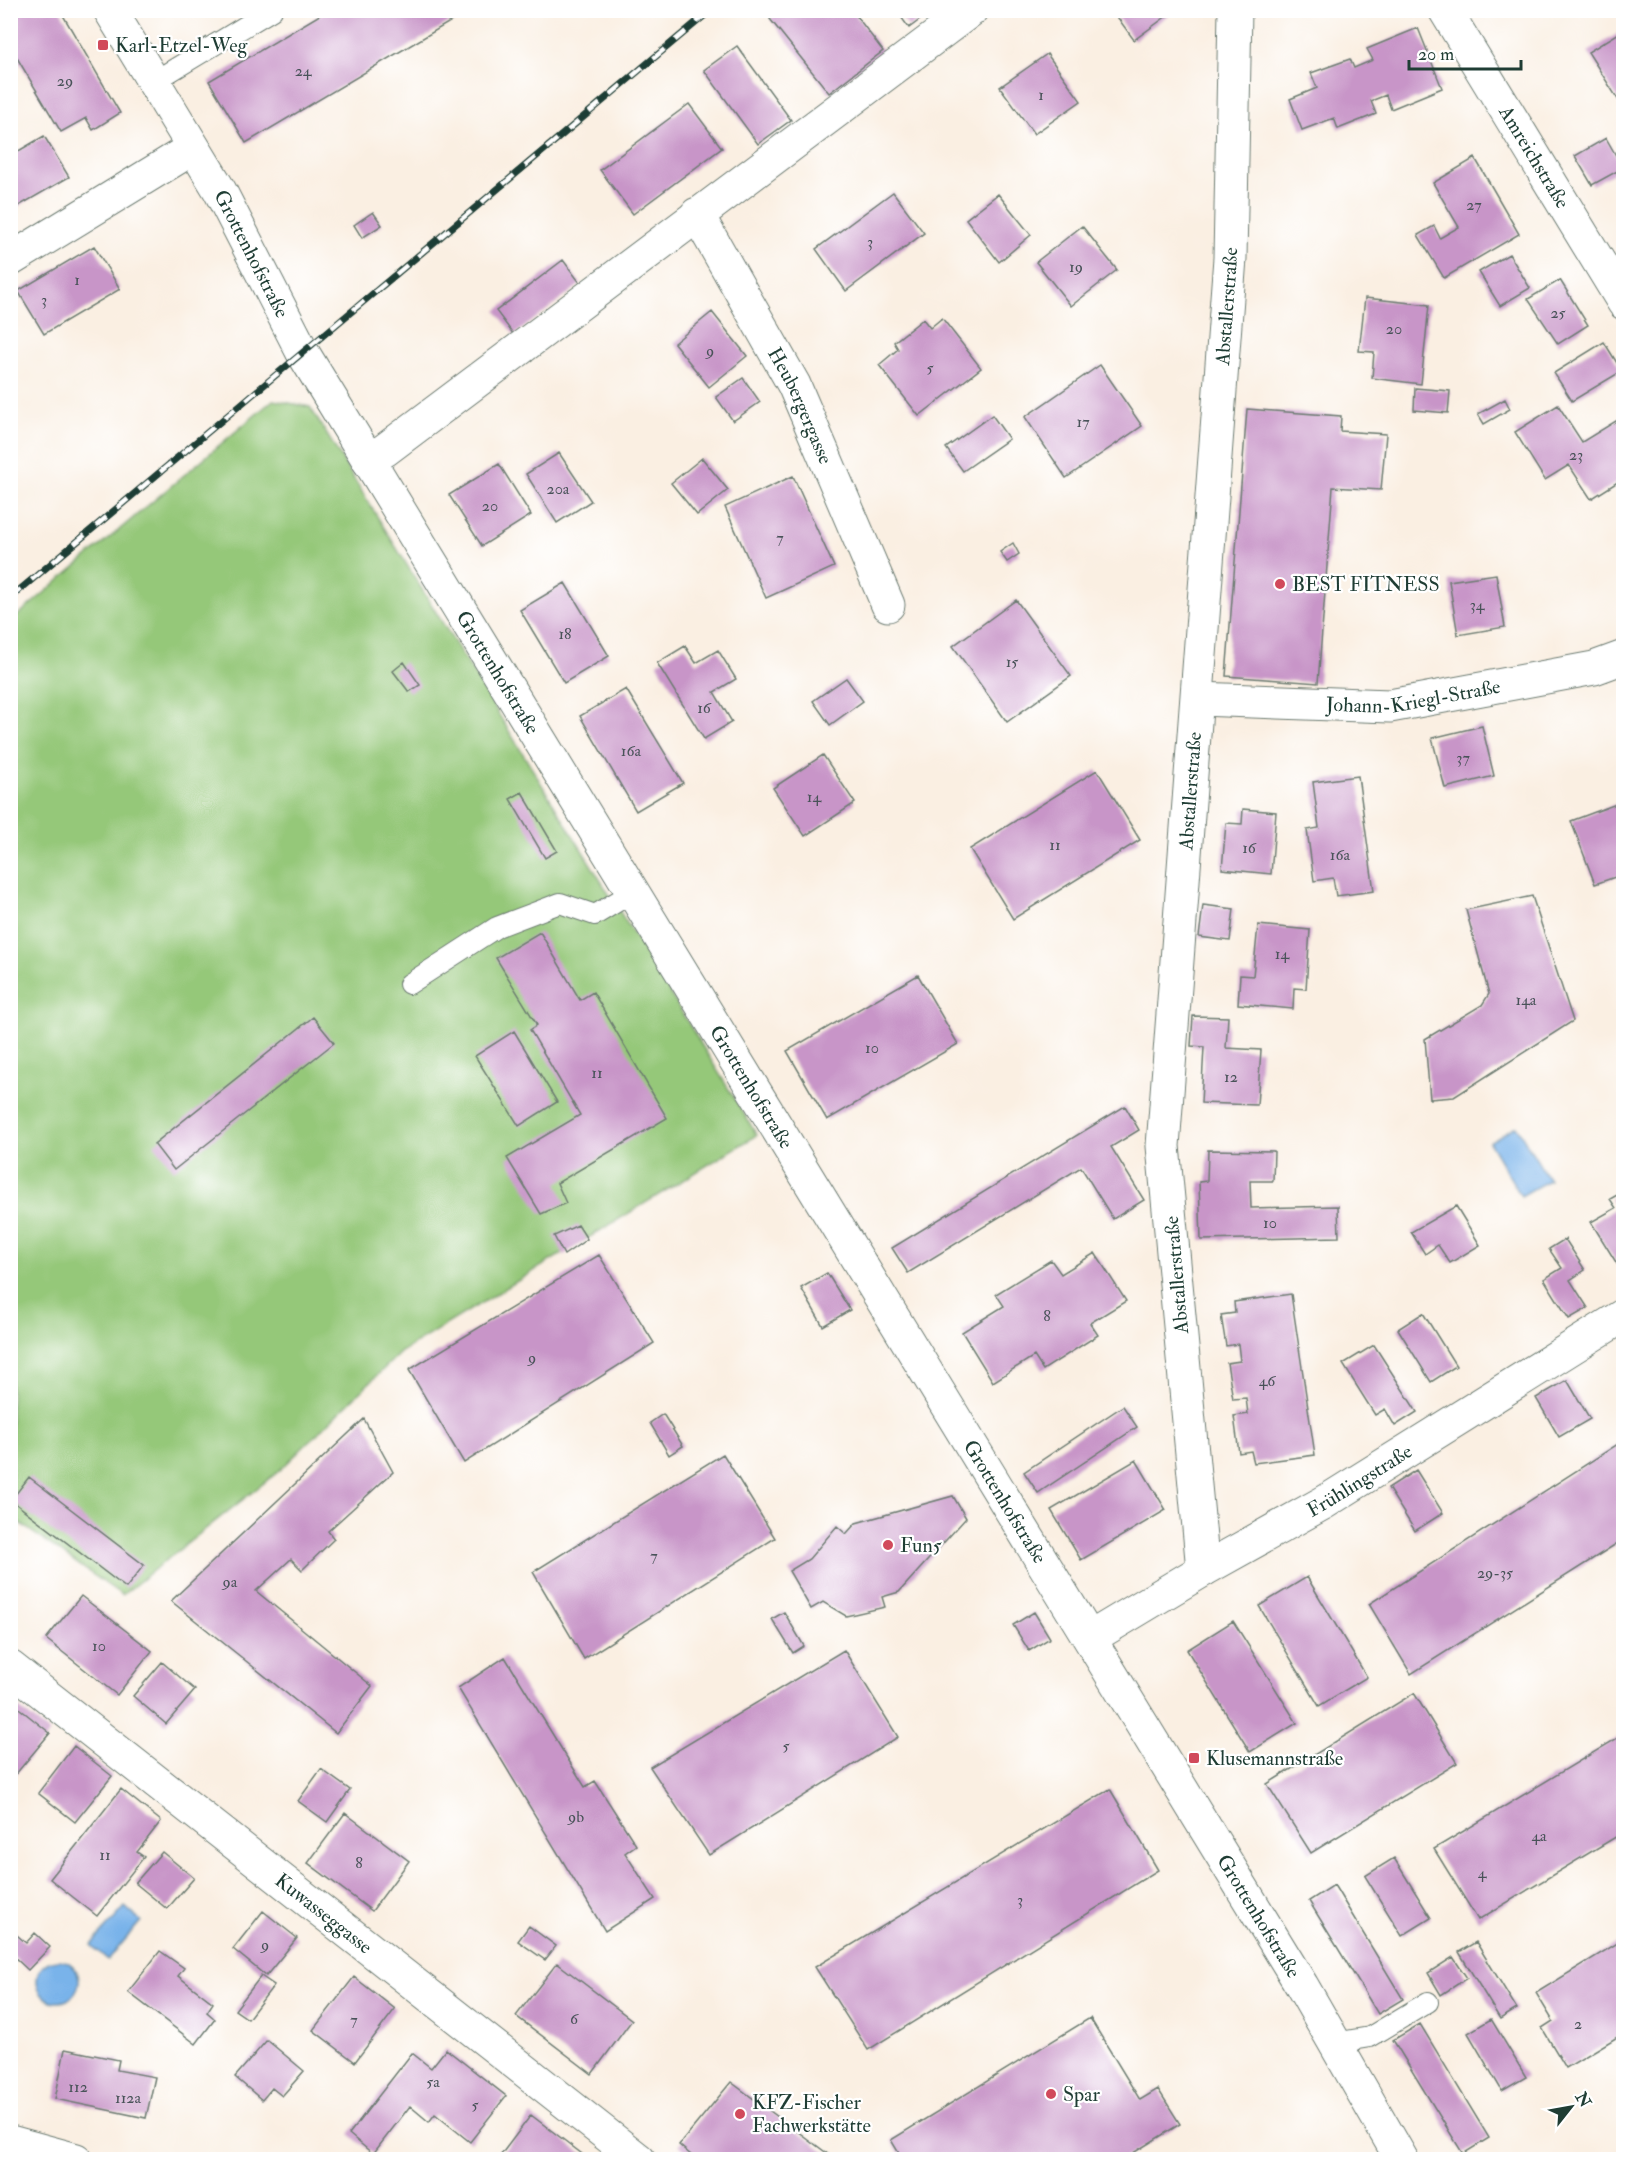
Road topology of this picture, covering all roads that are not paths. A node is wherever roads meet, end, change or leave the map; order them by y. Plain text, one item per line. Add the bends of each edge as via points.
1 (110, 10) edge
2 (272, 10) edge
3 (971, 10) edge
4 (1235, 10) edge
5 (1445, 10) edge
6 (153, 82) junction
7 (193, 148) junction
8 (697, 214) junction
9 (10, 260) edge
10 (1623, 303) edge
11 (368, 460) junction
12 (888, 605) dead end
13 (1623, 657) edge
14 (1198, 699) junction
15 (633, 892) junction
16 (409, 984) dead end
17 (1623, 1315) edge
18 (1203, 1570) junction
19 (1090, 1638) junction
20 (10, 1667) edge
21 (1428, 2002) dead end
22 (1334, 2043) junction
23 (10, 2142) edge
24 (76, 2160) edge
25 (639, 2160) edge
26 (1402, 2160) edge

1 - 6 street, Grottenhofstraße
2 - 6 lane
3 - 8 street
4 - 14 street, Abstallerstraße via 1230,258
5 - 10 street, Amreichstraße
6 - 7 street, Grottenhofstraße
7 - 9 street
7 - 11 street, Grottenhofstraße via 220,191 303,352
8 - 11 street
8 - 12 street, Heubergergasse via 794,385
11 - 15 street, Grottenhofstraße
13 - 14 street, Johann-Kriegl-Straße via 1594,668 1390,706
14 - 18 street, Abstallerstraße via 1164,1146
15 - 16 lane via 595,915 560,903 497,927
15 - 19 street, Grottenhofstraße
17 - 18 street, Frühlingstraße via 1325,1502
18 - 19 street, Frühlingstraße
19 - 22 street, Grottenhofstraße
20 - 25 street, Kuwasseggasse
21 - 22 lane via 1370,2037
22 - 26 street, Grottenhofstraße
23 - 24 street

